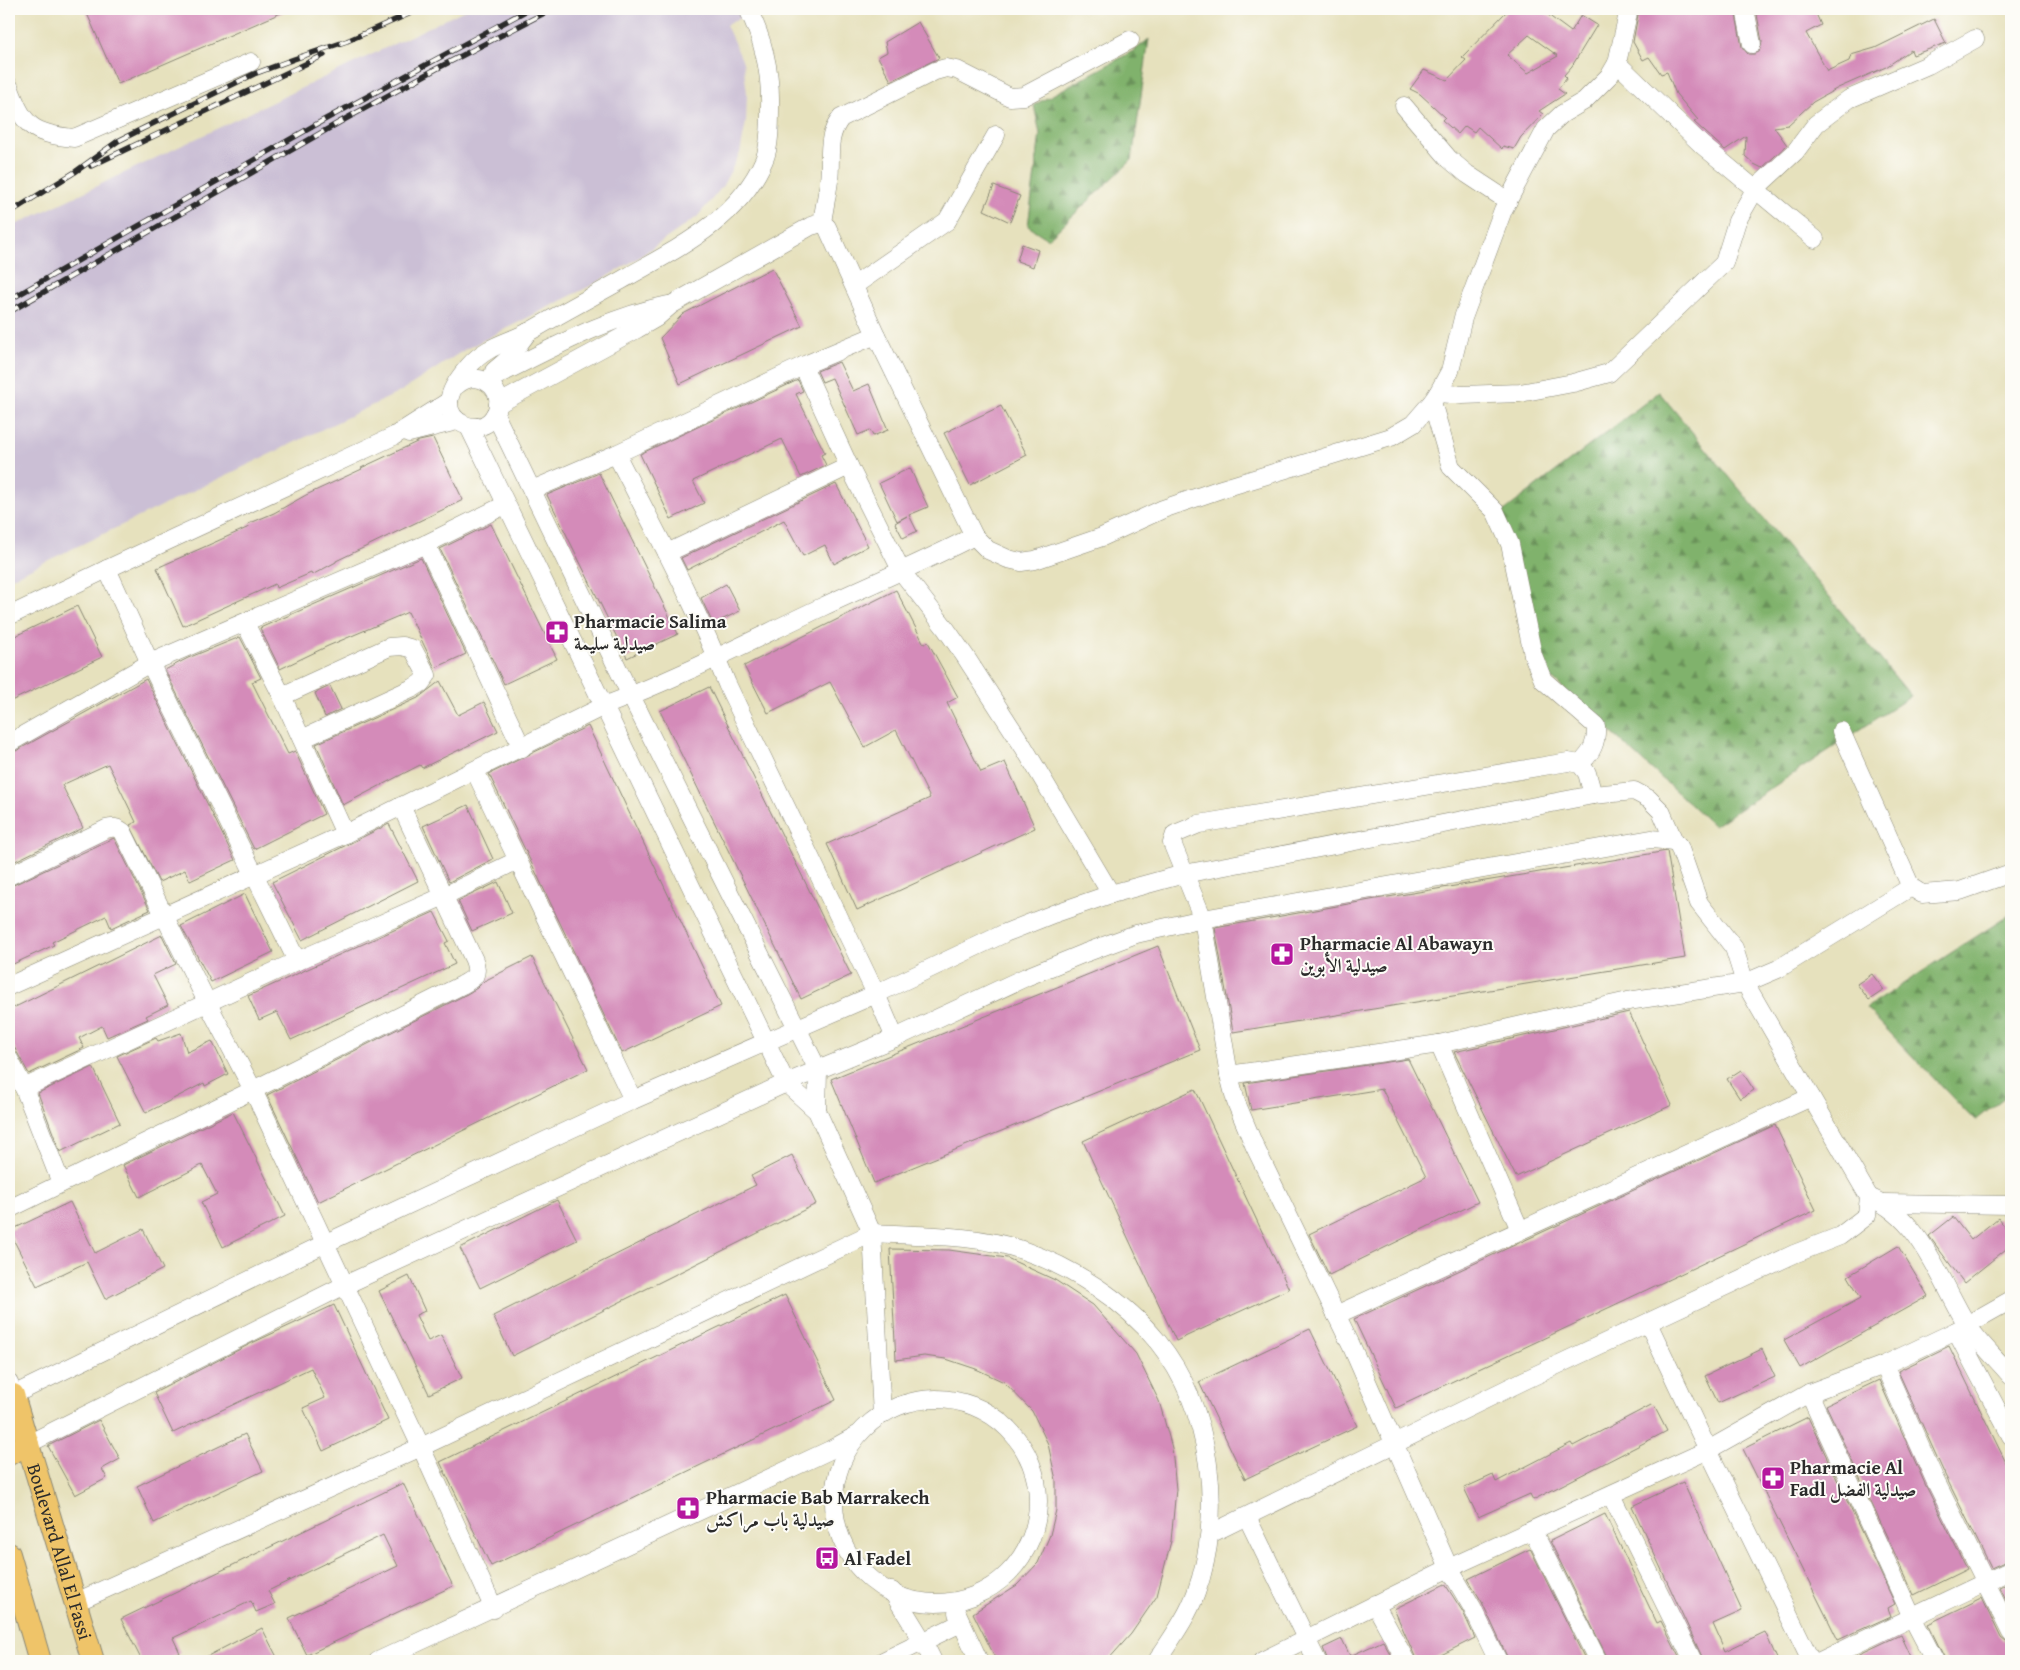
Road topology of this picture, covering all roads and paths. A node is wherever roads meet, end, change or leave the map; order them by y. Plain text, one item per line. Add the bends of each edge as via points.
1 (1629, 9) edge
2 (1744, 9) edge
3 (749, 11) edge
4 (1975, 39) dead end
5 (1130, 40) dead end
6 (1752, 44) dead end
7 (251, 62) dead end
8 (1617, 63) junction
9 (9, 86) edge
10 (1404, 106) dead end
11 (996, 135) dead end
12 (1756, 188) junction
13 (1508, 201) junction
14 (822, 223) junction
15 (1815, 239) dead end
16 (855, 285) junction
17 (671, 305) junction
18 (528, 332) junction
19 (876, 335) junction
20 (803, 366) junction
21 (483, 380) junction
22 (452, 394) junction
23 (1435, 397) junction
24 (497, 409) junction
25 (463, 424) junction
26 (394, 436) junction
27 (616, 454) junction
28 (849, 466) junction
29 (532, 490) junction
30 (505, 505) junction
31 (974, 536) junction
32 (426, 544) junction
33 (667, 553) junction
34 (107, 569) junction
35 (902, 572) junction
36 (9, 616) edge
37 (244, 623) junction
38 (716, 658) junction
39 (150, 663) junction
40 (282, 696) junction
41 (631, 696) junction
42 (604, 706) junction
43 (1841, 731) dead end
44 (302, 739) junction
45 (9, 743) edge
46 (522, 748) junction
47 (1580, 764) junction
48 (475, 771) junction
49 (1593, 795) junction
50 (401, 806) junction
51 (346, 834) junction
52 (1674, 841) junction
53 (518, 860) junction
54 (2011, 873) edge
55 (1184, 874) junction
56 (9, 876) edge
57 (254, 876) junction
58 (1911, 887) junction
59 (1111, 894) junction
60 (444, 896) junction
61 (164, 916) junction
62 (1203, 919) junction
63 (297, 961) junction
64 (1744, 983) junction
65 (9, 986) edge
66 (876, 994) junction
67 (207, 1002) junction
68 (797, 1028) junction
69 (895, 1038) junction
70 (767, 1043) junction
71 (1439, 1044) junction
72 (9, 1059) edge
73 (818, 1070) junction
74 (1229, 1075) junction
75 (786, 1083) junction
76 (24, 1088) junction
77 (253, 1090) junction
78 (1810, 1097) junction
79 (633, 1100) junction
80 (817, 1110) junction
81 (61, 1183) junction
82 (1876, 1200) junction
83 (2011, 1205) edge
84 (9, 1209) edge
85 (1520, 1230) junction
86 (872, 1233) junction
87 (326, 1243) junction
88 (345, 1285) junction
89 (2011, 1300) edge
90 (1336, 1315) junction
91 (1648, 1323) junction
92 (1962, 1327) junction
93 (1884, 1365) junction
94 (2011, 1376) edge
95 (10, 1392) edge
96 (1810, 1393) junction
97 (882, 1415) junction
98 (866, 1429) junction
99 (2011, 1436) edge
100 (1396, 1444) junction
101 (421, 1447) junction
102 (18, 1449) edge
103 (1708, 1450) junction
104 (1611, 1495) junction
105 (1246, 1517) junction
106 (1533, 1531) junction
107 (1210, 1534) junction
108 (9, 1554) edge
109 (1449, 1568) junction
110 (2011, 1570) edge
111 (1987, 1582) junction
112 (892, 1591) junction
113 (74, 1603) junction
114 (952, 1604) junction
115 (1375, 1604) junction
116 (494, 1609) junction
117 (1912, 1617) junction
118 (961, 1623) junction
119 (2011, 1633) edge
120 (1305, 1640) junction
121 (924, 1643) junction
122 (40, 1661) edge
123 (93, 1661) edge
124 (378, 1661) edge
125 (883, 1661) edge
126 (933, 1661) edge
127 (979, 1661) edge
128 (1156, 1661) edge
129 (1262, 1661) edge
130 (1317, 1661) edge
131 (1406, 1661) edge
132 (1498, 1661) edge
133 (1598, 1661) edge
134 (1693, 1661) edge
135 (1812, 1661) edge
136 (1820, 1661) edge
137 (1935, 1661) edge

1 - 8 street
2 - 6 street
3 - 18 street via 764,52 771,86 765,158 744,195 720,219 687,244
4 - 12 street via 1928,65 1850,99 1816,124 1796,152
5 - 14 street via 1024,96 1010,97 957,70 946,68 841,118 830,138 829,179
7 - 9 street via 74,138 43,134 30,125 21,116
8 - 12 street via 1702,145
8 - 13 street via 1610,75 1584,101 1562,114 1546,129
10 - 13 street via 1449,159
11 - 16 street via 947,221
12 - 15 street
12 - 23 street via 1737,221 1724,262 1609,373 1520,393
13 - 23 street via 1463,318 1450,371
14 - 16 street via 827,227
14 - 17 street via 810,226
16 - 19 street
17 - 21 street via 633,313
17 - 24 street via 656,318
18 - 21 street via 508,359
18 - 22 street via 503,341 475,358 462,373
19 - 20 street
19 - 31 street
20 - 27 street
20 - 28 street
21 - 22 street via 467,379
21 - 24 street via 495,391
22 - 25 street via 450,409
22 - 26 street
23 - 31 street via 1413,424 1391,437 1212,492 1102,537 1035,560 1021,562 1008,559 988,550
23 - 47 street via 1451,467 1494,511 1510,544 1533,655 1544,680 1596,726 1597,736 1591,754
24 - 25 street via 489,422 483,425
24 - 29 street
25 - 26 street
25 - 30 street
26 - 34 street
27 - 29 street
27 - 33 street
28 - 33 street
28 - 35 street
29 - 41 street
30 - 32 street
30 - 42 street
31 - 35 street
32 - 37 street
32 - 46 street
33 - 38 street
34 - 36 street
34 - 39 street
35 - 38 street
35 - 59 street via 965,656 1024,746
37 - 39 street
37 - 40 street
38 - 41 street
38 - 66 street
39 - 45 street
39 - 57 street
40 - 44 street
40 - 44 street via 388,647 413,649 427,675 413,688
41 - 42 street
41 - 68 street
42 - 46 street
42 - 70 street
43 - 58 street
44 - 51 street
46 - 48 street
47 - 49 street via 1587,773
47 - 55 street via 1568,762 1199,824 1175,834 1172,843
48 - 50 street
48 - 53 street
49 - 52 street via 1634,791 1649,799 1661,811
49 - 55 street
50 - 51 street
50 - 60 street
51 - 57 street
52 - 62 street via 1651,839
52 - 64 street via 1679,846 1699,903 1734,948
53 - 60 street
53 - 79 street
54 - 58 street via 1960,891 1922,894
55 - 59 street
55 - 62 street
56 - 61 street via 106,829 118,828 123,832
57 - 61 street
57 - 63 street
58 - 64 street via 1778,969
59 - 66 street via 1006,933
60 - 63 street
60 - 77 street via 474,960 476,975
61 - 65 street
61 - 67 street
62 - 69 street via 1136,934 1026,978
62 - 74 street
63 - 67 street
64 - 71 street via 1628,1001
64 - 78 street
66 - 68 street
66 - 69 street
67 - 76 street
67 - 77 street
68 - 70 street
68 - 73 street
69 - 73 street
70 - 75 street
70 - 79 street
71 - 74 street
71 - 85 street
72 - 76 street
73 - 75 street
73 - 80 street
74 - 90 street via 1254,1145
75 - 80 street
75 - 88 street
76 - 81 street
77 - 81 street
77 - 87 street
78 - 82 street
78 - 85 street
79 - 87 street
80 - 86 street
81 - 84 street
82 - 83 street
82 - 91 street via 1867,1215 1840,1236 1794,1254
82 - 92 street via 1904,1221 1918,1238 1933,1262
85 - 90 street
86 - 97 street
86 - 101 street
86 - 107 street via 957,1238 1015,1248 1058,1265 1090,1282 1117,1302 1158,1342 1180,1377 1201,1427 1211,1485
87 - 88 street
87 - 95 street
88 - 101 street
88 - 102 street
89 - 92 street
90 - 100 street
91 - 100 street
91 - 103 street
92 - 93 street
92 - 94 street
92 - 99 street
93 - 96 street
93 - 111 street
95 - 102 main road, Boulevard Allal El Fassi
96 - 103 street
96 - 117 street
97 - 98 street
97 - 114 street via 911,1401 934,1398 956,1400 977,1407 997,1418 1014,1434 1035,1473 1037,1518 1019,1559 1004,1576 968,1600
98 - 112 street via 843,1461 833,1510 836,1530 848,1555 869,1577
98 - 116 street via 849,1441
100 - 105 street
100 - 109 street
101 - 113 street
101 - 116 street
102 - 113 main road, Boulevard Allal El Fassi
103 - 104 street
103 - 135 street
104 - 106 street
104 - 134 street
105 - 107 street
105 - 120 street
106 - 109 street
106 - 133 street
107 - 128 street via 1204,1569 1190,1608
108 - 122 main road
109 - 115 street
109 - 132 street
110 - 111 street
111 - 117 street
111 - 119 street
112 - 114 street via 913,1600
112 - 121 street
113 - 123 main road, Boulevard Allal El Fassi
114 - 118 street
115 - 120 street
115 - 131 street
116 - 124 street
117 - 136 street
117 - 137 street
118 - 121 street
118 - 127 street
120 - 129 street
120 - 130 street
121 - 125 street
121 - 126 street

